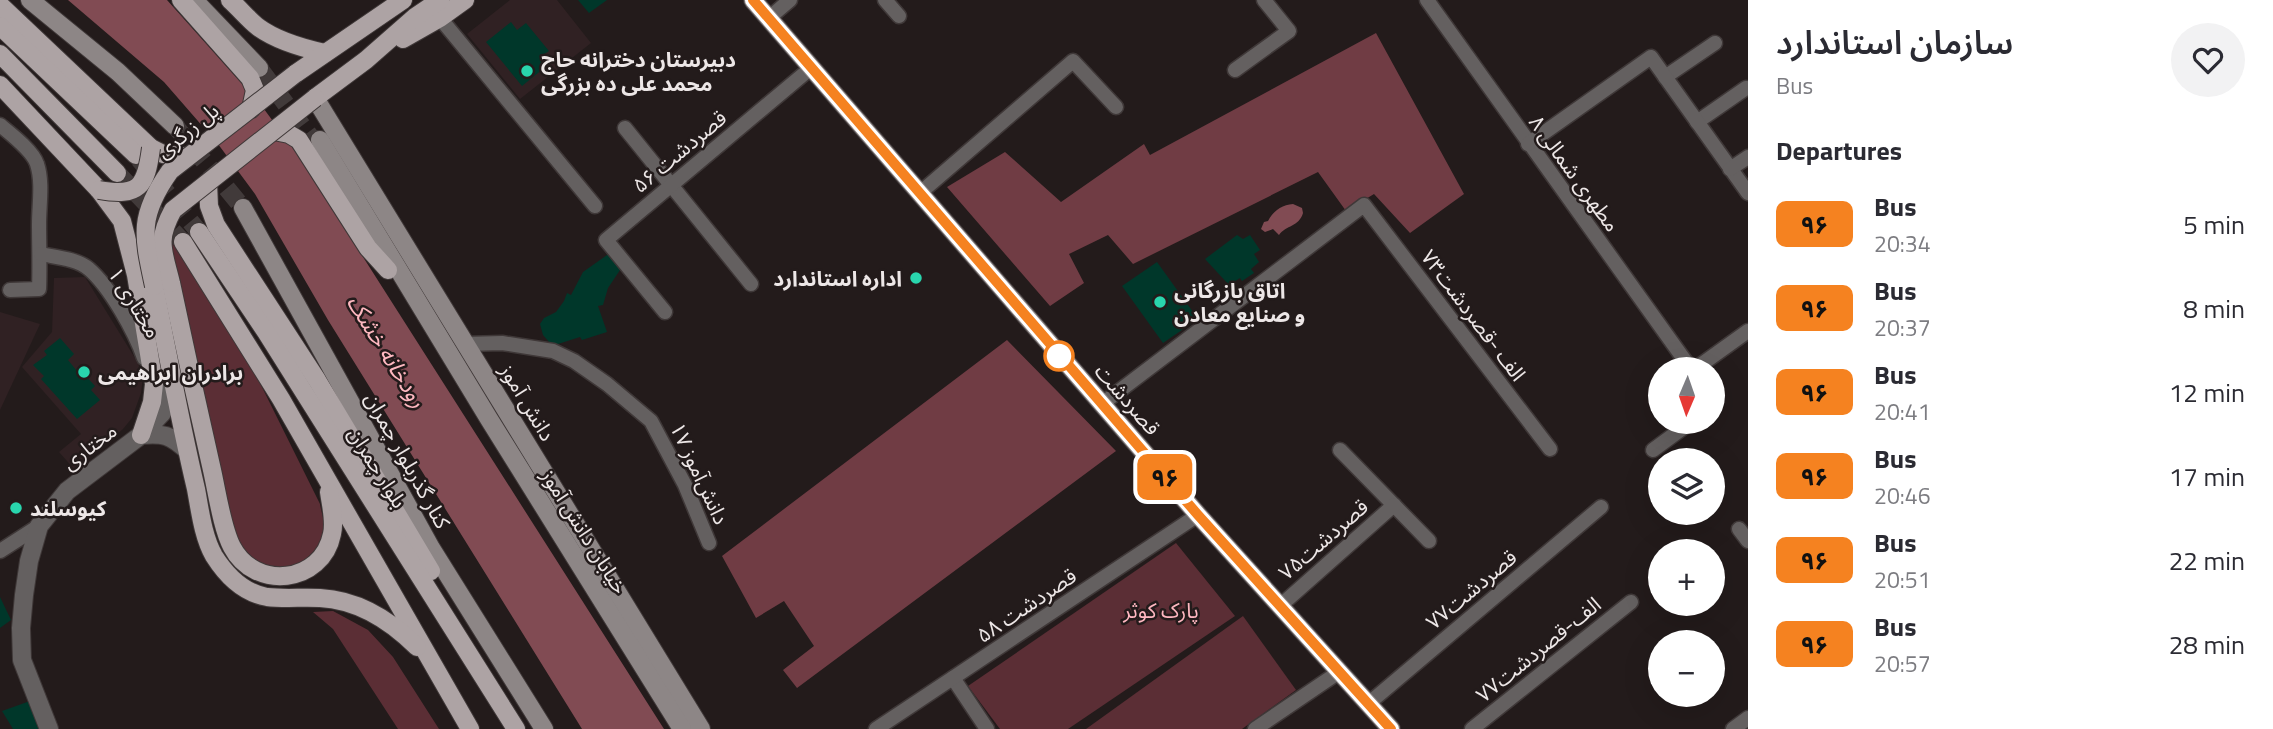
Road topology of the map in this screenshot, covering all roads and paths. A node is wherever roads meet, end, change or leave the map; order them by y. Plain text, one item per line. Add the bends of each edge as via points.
1 (30, 0) edge
2 (181, 0) edge
3 (194, 0) edge
4 (203, 0) edge
5 (230, 0) edge
6 (383, 0) edge
7 (403, 0) edge
8 (465, 0) edge
9 (753, 0) edge
10 (790, 0) edge
11 (885, 0) edge
12 (1264, 0) edge
13 (1427, 0) edge
14 (0, 5) edge
15 (440, 9) edge
16 (899, 16) dead end
17 (769, 18) junction
18 (0, 26) edge
19 (346, 37) junction
20 (1715, 43) dead end
21 (325, 53) junction
22 (0, 54) edge
23 (255, 67) junction
24 (811, 68) junction
25 (1235, 70) dead end
26 (1665, 77) junction
27 (0, 85) edge
28 (1746, 88) edge
29 (315, 98) junction
30 (1116, 107) dead end
31 (251, 109) junction
32 (1697, 121) junction
33 (0, 125) edge
34 (175, 126) tunnel mouth
35 (625, 128) dead end
36 (274, 131) junction
37 (1528, 144) junction
38 (315, 147) junction
39 (143, 152) junction
40 (187, 157) junction
41 (1748, 157) edge
42 (1730, 169) junction
43 (117, 173) tunnel mouth
44 (208, 182) junction
45 (671, 186) junction
46 (99, 190) junction
47 (1748, 193) edge
48 (920, 194) junction
49 (595, 206) dead end
50 (243, 208) tunnel mouth
51 (41, 254) junction
52 (162, 284) junction
53 (751, 284) dead end
54 (10, 290) dead end
55 (665, 312) dead end
56 (1748, 331) edge
57 (466, 344) junction
58 (1684, 357) edge
59 (1710, 357) edge
60 (174, 382) junction
61 (153, 384) junction
62 (1102, 404) junction
63 (1675, 434) edge
64 (141, 435) junction
65 (1656, 448) edge
66 (1550, 449) dead end
67 (187, 450) junction
68 (1340, 450) dead end
69 (326, 478) junction
70 (1394, 505) junction
71 (1601, 507) dead end
72 (1198, 515) junction
73 (39, 526) junction
74 (1429, 541) dead end
75 (709, 543) dead end
76 (0, 551) edge
77 (1631, 602) dead end
78 (1280, 606) junction
79 (463, 644) junction
80 (433, 664) junction
81 (1339, 671) junction
82 (953, 678) junction
83 (1368, 704) junction
84 (1748, 718) edge
85 (49, 729) edge
86 (470, 729) edge
87 (516, 729) edge
88 (544, 729) edge
89 (669, 729) edge
90 (682, 729) edge
91 (701, 729) edge
92 (876, 729) edge
93 (988, 729) edge
94 (1255, 729) edge
95 (1391, 729) edge
96 (1472, 729) edge
97 (1733, 729) edge

1 - 34 main road
2 - 23 main road
3 - 23 main road
4 - 23 main road
5 - 21 main road via 276,37
6 - 19 main road
7 - 19 main road
8 - 15 main road
9 - 17 main road, قصردشت
10 - 17 street
11 - 16 street
12 - 25 street via 1289,31
13 - 37 street, ۸ مطهری شمالی
14 - 39 main road
15 - 29 main road via 415,17
15 - 49 street
17 - 24 main road, قصردشت
18 - 39 main road
19 - 21 main road, پل زرگری
20 - 26 street
21 - 31 main road, پل زرگری, bridge
22 - 43 main road
23 - 31 main road via 250,78 255,90
24 - 45 street, ۵۶ قصردشت
24 - 48 main road, قصردشت
26 - 32 street
26 - 37 street via 1651,57
27 - 46 main road
28 - 32 street
29 - 36 main road, bridge
29 - 57 main road, دانش آموز
30 - 48 street via 1073,61
31 - 40 main road, پل زرگری, bridge
32 - 42 street
33 - 51 street via 37,163
35 - 45 street
36 - 38 main road
36 - 44 main road, bridge
37 - 58 street, ۸ مطهری شمالی
38 - 89 main road, خیابان دانش آموز via 368,248 388,270
38 - 90 main road, خیابان دانش آموز
39 - 40 main road
39 - 46 main road, bridge via 148,170 137,189
40 - 52 main road, پل زرگری, bridge via 154,192 147,212 144,239
41 - 42 street
42 - 47 street
44 - 52 main road, bridge via 173,210 163,228
44 - 79 main road via 216,225 317,380 450,603
45 - 53 street
45 - 55 street, ۵۶ قصردشت via 606,240
46 - 61 main road via 121,220 136,275
48 - 62 main road, قصردشت
50 - 88 main road, کنار گذربلوار چمران via 430,548
51 - 54 street via 39,289
51 - 61 street, ۱ مختاری via 88,267 139,342
52 - 60 main road
52 - 69 main road via 189,371 231,545 244,563 279,578 318,563 332,535
56 - 59 street
57 - 75 street, دانش‌آموز ۱۷ via 502,342 553,352 607,384 651,421
57 - 91 main road, دانش آموز
60 - 64 street, مختاری via 162,413
60 - 67 main road
61 - 64 main road
62 - 66 street, الف -قصردشت۷۳ via 1364,205
62 - 72 main road, قصردشت
63 - 65 street
64 - 67 street via 172,437
64 - 73 street, مختاری via 67,491
67 - 80 main road via 212,553 243,588 267,597 324,598 359,605 394,627
68 - 70 street
69 - 79 main road, بلوار چمران via 191,237 266,332
69 - 80 main road, بلوار چمران
70 - 74 street
70 - 78 street, قصردشت۷۵
71 - 83 street, قصردشت۷۷
72 - 78 main road, قصردشت
72 - 82 street, قصردشت ۵۸
73 - 76 street
73 - 85 street, مختاری via 20,628 22,660
77 - 96 street, ۷۷الف-قصردشت
78 - 81 main road, قصردشت
79 - 87 main road, بلوار چمران
80 - 86 main road, بلوار چمران
81 - 83 main road, قصردشت
81 - 94 street
82 - 92 street, قصردشت ۵۸
82 - 93 street
83 - 95 main road, قصردشت
84 - 97 street

